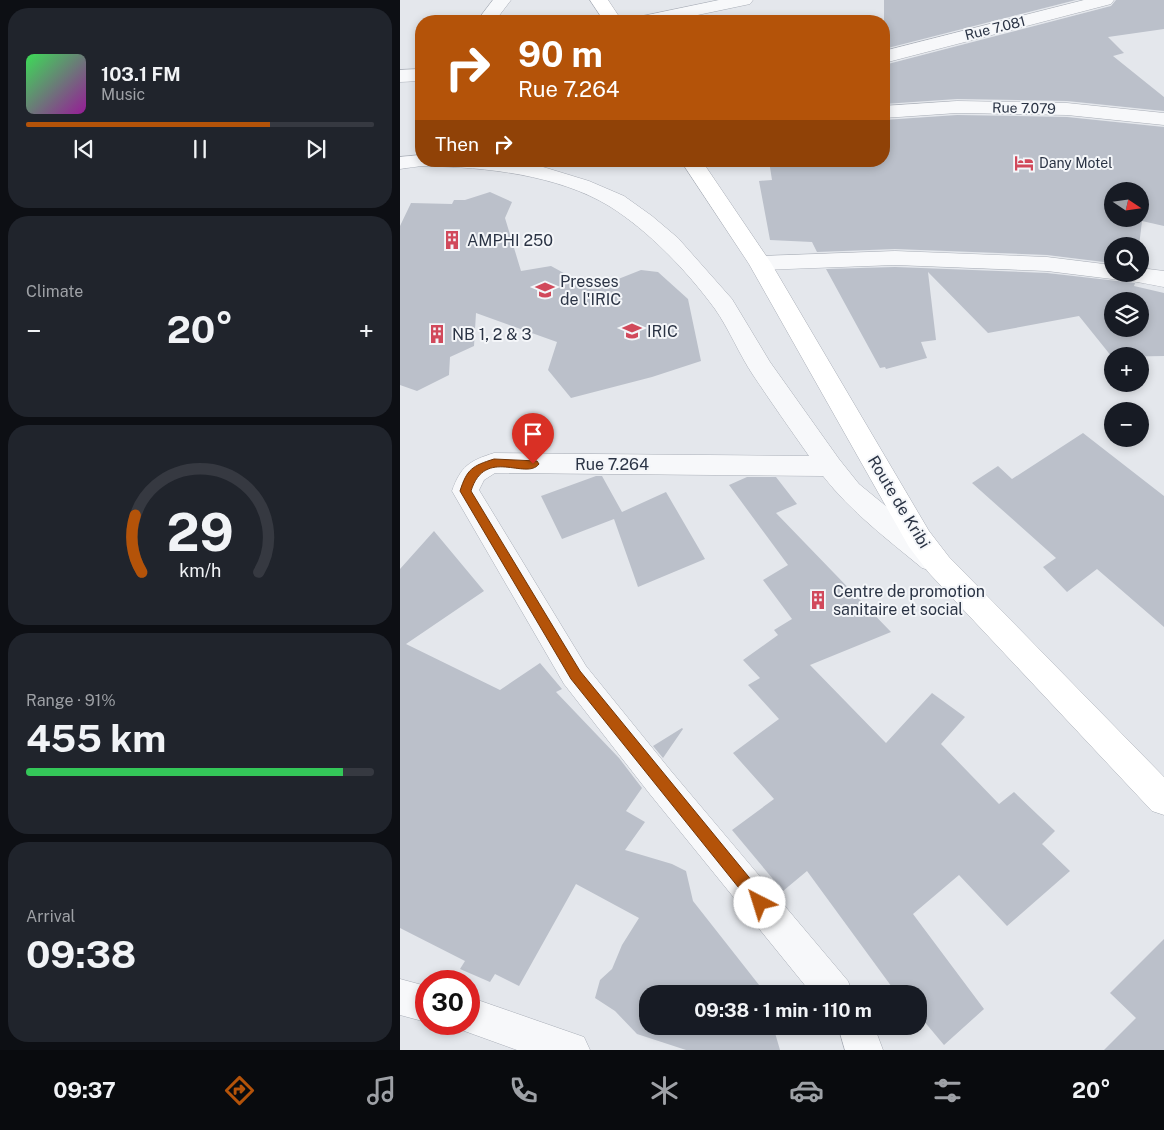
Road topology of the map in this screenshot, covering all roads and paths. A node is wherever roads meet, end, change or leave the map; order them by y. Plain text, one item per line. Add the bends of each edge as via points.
1 (502, 0) edge
2 (599, 0) edge
3 (744, 0) edge
4 (1106, 0) edge
5 (491, 15) edge
6 (609, 15) edge
7 (673, 15) edge
8 (890, 55) edge
9 (415, 75) edge
10 (400, 76) edge
11 (890, 112) edge
12 (1164, 119) edge
13 (415, 162) edge
14 (400, 163) edge
15 (515, 167) edge
16 (695, 167) edge
17 (760, 263) junction
18 (1104, 271) edge
19 (1149, 277) edge
20 (1164, 279) edge
21 (830, 466) junction
22 (939, 565) junction
23 (1164, 800) edge
24 (829, 985) edge
25 (400, 997) edge
26 (415, 1001) edge
27 (480, 1019) edge
28 (859, 1035) edge
29 (571, 1050) edge
30 (864, 1050) edge

1 - 5 street
2 - 6 main road
3 - 7 street
4 - 8 street, Rue 7.081
9 - 10 street
11 - 12 street, Rue 7.079 via 957,107 1067,109
13 - 14 street
15 - 21 street via 530,169 607,197 670,243 724,305 761,368
16 - 17 main road, Route de Kribi
17 - 18 street via 895,258 1047,264
17 - 22 main road, Route de Kribi via 919,539
19 - 20 street
21 - 22 street via 850,492
21 - 24 street, Rue 7.264 via 494,464 478,468 466,491 576,675
22 - 23 main road, Route de Kribi
25 - 26 street
27 - 29 street
28 - 30 street

